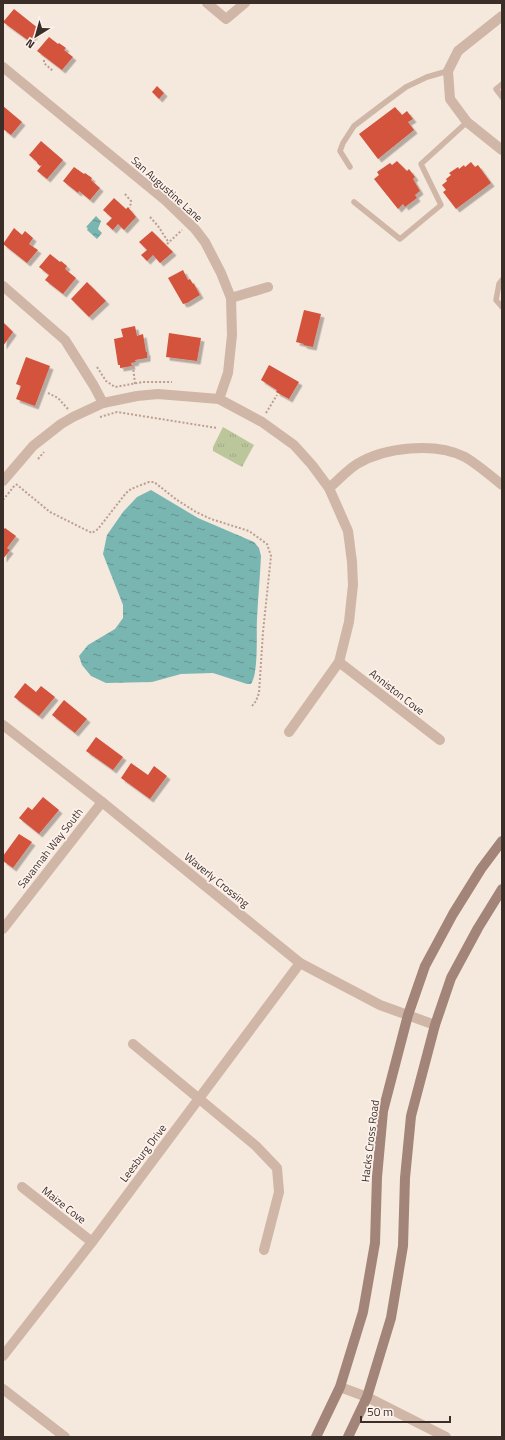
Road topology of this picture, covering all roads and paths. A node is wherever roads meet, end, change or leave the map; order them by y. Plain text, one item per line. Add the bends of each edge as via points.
1 (207, 3) edge
2 (245, 3) edge
3 (502, 16) edge
4 (44, 60) dead end
5 (3, 67) edge
6 (53, 71) dead end
7 (448, 71) junction
8 (502, 84) edge
9 (502, 97) edge
10 (467, 122) junction
11 (502, 150) edge
12 (350, 166) dead end
13 (125, 194) dead end
14 (354, 202) dead end
15 (130, 208) dead end
16 (150, 217) dead end
17 (182, 230) dead end
18 (502, 280) edge
19 (3, 286) edge
20 (268, 287) dead end
21 (231, 298) junction
22 (502, 307) edge
23 (133, 366) dead end
24 (97, 367) dead end
25 (172, 382) dead end
26 (135, 384) junction
27 (48, 393) dead end
28 (277, 395) dead end
29 (137, 396) junction
30 (219, 399) junction
31 (103, 403) junction
32 (73, 417) junction
33 (99, 418) dead end
34 (262, 422) junction
35 (217, 428) dead end
36 (46, 451) dead end
37 (37, 460) dead end
38 (3, 481) edge
39 (502, 485) edge
40 (329, 488) junction
41 (3, 500) edge
42 (339, 662) junction
43 (252, 706) dead end
44 (3, 725) edge
45 (289, 732) dead end
46 (440, 740) dead end
47 (102, 802) junction
48 (502, 841) edge
49 (502, 889) edge
50 (3, 929) edge
51 (300, 963) junction
52 (408, 1016) junction
53 (435, 1024) junction
54 (133, 1044) dead end
55 (198, 1099) junction
56 (22, 1187) dead end
57 (92, 1242) junction
58 (264, 1250) dead end
59 (3, 1356) edge
60 (340, 1387) junction
61 (3, 1389) edge
62 (366, 1397) junction
63 (65, 1437) edge
64 (316, 1437) edge
65 (348, 1437) edge
66 (446, 1437) edge

1 - 2 street via 226,19
3 - 7 street via 458,51
4 - 6 path via 44,64
5 - 21 street, San Augustine Lane via 195,229 205,242
7 - 10 street via 450,99
7 - 12 lane via 406,87 354,126 340,151
8 - 9 lane via 496,89
10 - 11 street
10 - 14 lane via 421,164 441,205 400,239
13 - 15 path via 131,201
16 - 17 path via 168,243
18 - 22 lane via 496,300
19 - 31 street via 65,340
20 - 21 street
21 - 30 street, San Augustine Lane via 229,366
23 - 26 path
24 - 26 path via 111,385
25 - 26 path
26 - 29 path
27 - 32 path via 63,402
28 - 34 path
29 - 30 street via 158,394
29 - 31 street
30 - 34 street
31 - 32 street
32 - 38 street via 38,442
33 - 35 path via 117,412
34 - 40 street via 294,445
36 - 37 path
39 - 40 street via 464,457 439,449 417,448 382,453 357,464
40 - 42 street via 348,531 352,562 350,622
41 - 43 path via 16,484 50,512 92,533 126,493 154,482 196,512 260,537 267,544 271,556 259,693
42 - 45 street
42 - 46 street, Anniston Cove
44 - 47 street, Waverly Crossing
47 - 50 street, Savannah Way South
47 - 51 street, Waverly Crossing
48 - 52 main road, Hacks Cross Road via 481,869 425,966
49 - 53 main road via 451,978
51 - 52 street, Waverly Crossing via 380,1005
51 - 55 street, Leesburg Drive
52 - 53 street, Waverly Crossing
52 - 60 main road, Hacks Cross Road via 383,1111 375,1243 363,1312
53 - 62 main road via 411,1116 405,1178 403,1246 391,1318
54 - 55 street
55 - 57 street, Leesburg Drive
55 - 58 street via 256,1146 277,1168 279,1192
56 - 57 street, Maize Cove
57 - 59 street, Leesburg Drive
60 - 62 street
60 - 64 main road, Hacks Cross Road
61 - 63 street
62 - 65 main road
62 - 66 street

